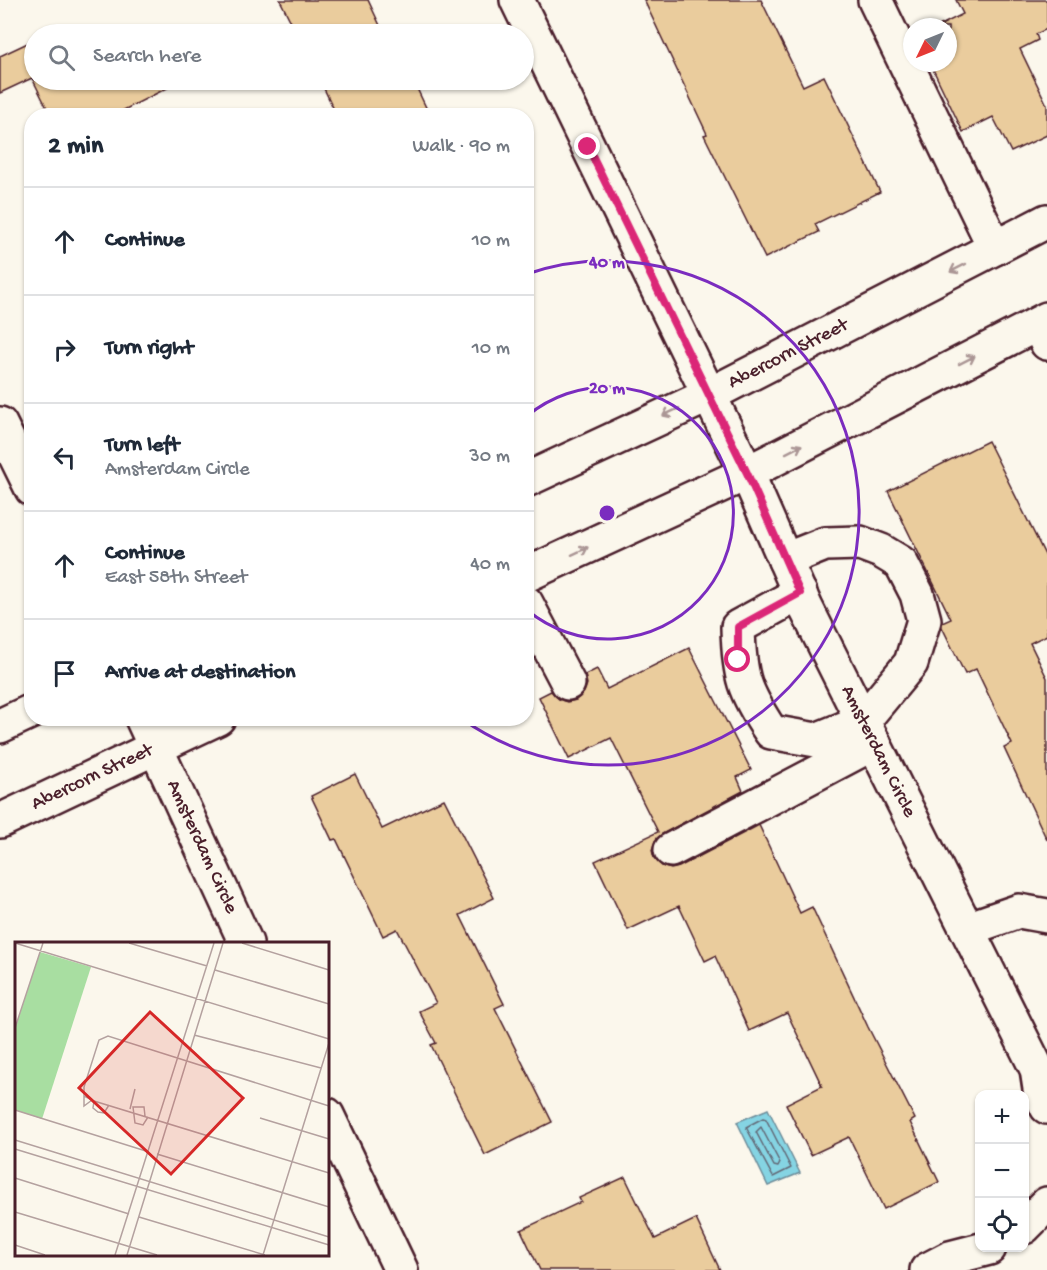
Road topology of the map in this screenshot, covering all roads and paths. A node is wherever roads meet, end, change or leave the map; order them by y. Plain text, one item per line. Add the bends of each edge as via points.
1 (517, 0) edge
2 (876, 0) edge
3 (529, 24) edge
4 (534, 35) edge
5 (1047, 221) edge
6 (995, 248) junction
7 (1044, 328) edge
8 (709, 395) junction
9 (0, 424) edge
10 (24, 473) edge
11 (747, 473) junction
12 (534, 476) edge
13 (786, 560) junction
14 (534, 571) edge
15 (800, 593) junction
16 (534, 618) edge
17 (568, 683) dead end
18 (24, 715) edge
19 (0, 726) edge
20 (181, 726) edge
21 (868, 732) junction
22 (149, 733) edge
23 (0, 821) edge
24 (671, 850) dead end
25 (1047, 916) edge
26 (967, 929) junction
27 (246, 942) edge
28 (1044, 1087) edge
29 (328, 1117) edge
30 (1047, 1204) edge
31 (1029, 1222) edge
32 (975, 1252) edge
33 (401, 1270) edge
34 (927, 1270) edge

1 - 3 street, Amsterdam Circle
2 - 6 street
4 - 8 street, Amsterdam Circle
5 - 6 street, Abercorn Street
6 -> 8 street, Abercorn Street
11 -> 7 street
8 - 11 street, Amsterdam Circle
8 -> 12 street, Abercorn Street
9 - 10 street
11 - 13 street, Amsterdam Circle
14 -> 11 street
13 - 15 street, Amsterdam Circle
13 - 21 street via 825,544 860,543 901,563 917,594 924,620 911,663
15 - 21 street, Amsterdam Circle
15 - 21 street via 738,627 738,660 748,698 771,732 816,740
16 - 17 street
18 - 19 street
20 - 22 street, Abercorn Street
21 - 24 street
21 - 26 street, Amsterdam Circle
22 - 23 street, Abercorn Street
22 - 27 street, Amsterdam Circle
25 - 26 street via 1019,911
26 - 28 street, Amsterdam Circle
29 - 33 street
30 - 31 street
32 - 34 street

